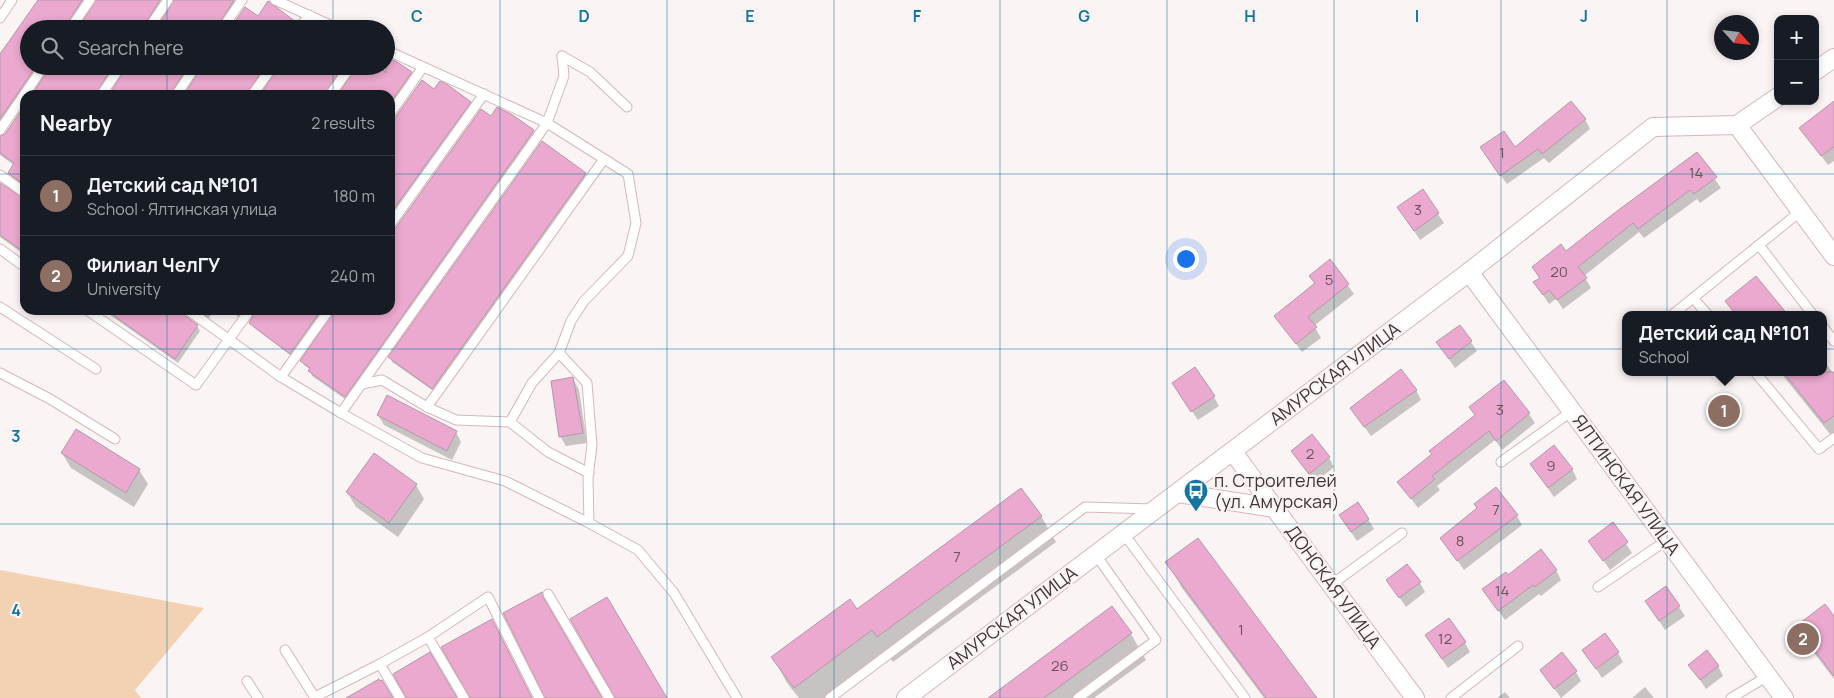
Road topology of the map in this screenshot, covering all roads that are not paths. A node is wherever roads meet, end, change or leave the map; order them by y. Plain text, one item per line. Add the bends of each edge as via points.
1 (12, 0) edge
2 (90, 0) edge
3 (168, 0) edge
4 (242, 0) edge
5 (275, 0) edge
6 (309, 15) junction
7 (0, 18) edge
8 (76, 20) edge
9 (154, 20) edge
10 (228, 20) edge
11 (306, 20) edge
12 (320, 20) edge
13 (395, 54) edge
14 (1834, 58) edge
15 (423, 67) junction
16 (1819, 68) edge
17 (38, 75) edge
18 (115, 75) edge
19 (190, 75) edge
20 (266, 75) edge
21 (344, 75) edge
22 (28, 90) edge
23 (104, 90) edge
24 (179, 90) edge
25 (255, 90) edge
26 (334, 90) edge
27 (484, 94) junction
28 (1774, 100) edge
29 (20, 101) edge
30 (395, 107) edge
31 (627, 107) dead end
32 (547, 123) junction
33 (1737, 125) junction
34 (0, 130) edge
35 (604, 159) junction
36 (0, 175) edge
37 (20, 189) edge
38 (1801, 211) junction
39 (395, 218) edge
40 (1758, 245) junction
41 (0, 249) edge
42 (1834, 256) edge
43 (20, 263) edge
44 (1469, 272) junction
45 (1693, 298) junction
46 (0, 307) edge
47 (1677, 311) edge
48 (1704, 311) edge
49 (1810, 311) edge
50 (94, 315) edge
51 (195, 315) edge
52 (246, 315) edge
53 (325, 315) edge
54 (229, 340) junction
55 (559, 353) junction
56 (96, 369) dead end
57 (0, 373) edge
58 (1758, 376) edge
59 (281, 377) junction
60 (362, 384) junction
61 (427, 407) junction
62 (1572, 411) junction
63 (341, 413) junction
64 (510, 422) junction
65 (1834, 438) edge
66 (115, 439) dead end
67 (1233, 452) junction
68 (1502, 462) dead end
69 (589, 473) junction
70 (1178, 493) junction
71 (1275, 508) junction
72 (1157, 509) junction
73 (589, 523) junction
74 (1402, 533) dead end
75 (1124, 534) junction
76 (1667, 540) junction
77 (1096, 555) junction
78 (1331, 585) junction
79 (1598, 587) dead end
80 (548, 594) dead end
81 (428, 637) junction
82 (1518, 646) dead end
83 (285, 650) dead end
84 (380, 664) junction
85 (1768, 676) junction
86 (247, 680) dead end
87 (258, 698) edge
88 (315, 698) edge
89 (400, 698) edge
90 (464, 698) edge
91 (539, 698) edge
92 (609, 698) edge
93 (737, 698) edge
94 (830, 698) edge
95 (906, 698) edge
96 (1078, 698) edge
97 (1245, 698) edge
98 (1414, 698) edge
99 (1451, 698) edge
100 (1731, 698) edge
101 (1784, 698) edge

1 - 7 lane
2 - 8 lane
3 - 9 lane
4 - 10 lane
5 - 6 lane
6 - 11 lane
6 - 12 lane
13 - 15 lane
14 - 16 street
15 - 27 lane
15 - 30 lane
17 - 22 lane
18 - 23 lane
19 - 24 lane
20 - 25 lane
21 - 26 lane
27 - 32 lane
27 - 39 lane
28 - 33 street
29 - 34 lane
31 - 32 lane via 590,72 562,56 564,76
32 - 35 lane
32 - 60 lane
33 - 38 street
33 - 44 street, АМУРСКАЯ УЛИЦА via 1652,127
35 - 55 lane via 628,174 636,223 628,256 584,301 571,321
35 - 61 lane
36 - 37 lane
38 - 40 lane
38 - 42 street
40 - 45 lane
40 - 49 lane
41 - 43 lane
44 - 62 street, ЯЛТИНСКАЯ УЛИЦА
44 - 67 street, АМУРСКАЯ УЛИЦА
45 - 47 lane
45 - 48 lane
46 - 56 lane
50 - 54 lane via 196,385
51 - 54 lane
52 - 54 lane
53 - 59 lane
54 - 59 lane
55 - 64 lane via 532,384
55 - 69 lane via 588,383 592,445
57 - 66 lane
58 - 65 lane via 1819,449
59 - 63 lane
60 - 61 lane via 382,380
60 - 63 lane
61 - 64 lane via 456,420
62 - 68 lane
62 - 76 street, ЯЛТИНСКАЯ УЛИЦА
63 - 73 lane via 422,458 505,481
64 - 69 lane via 548,452
67 - 70 street, АМУРСКАЯ УЛИЦА
67 - 71 street, ДОНСКАЯ УЛИЦА
69 - 73 lane
70 - 71 street
70 - 72 street, АМУРСКАЯ УЛИЦА
71 - 78 street, ДОНСКАЯ УЛИЦА
72 - 75 street, АМУРСКАЯ УЛИЦА
72 - 94 lane via 1085,507
73 - 93 lane via 638,550 674,593
74 - 78 lane
75 - 77 street, АМУРСКАЯ УЛИЦА
75 - 97 lane
76 - 79 lane
76 - 85 street, ЯЛТИНСКАЯ УЛИЦА
77 - 95 street, АМУРСКАЯ УЛИЦА
77 - 96 lane via 1156,640
78 - 98 street, ДОНСКАЯ УЛИЦА
80 - 92 lane
81 - 84 lane
81 - 90 lane
81 - 91 lane via 488,597
82 - 99 lane
83 - 88 lane
84 - 88 lane
84 - 89 lane
85 - 100 lane
85 - 101 street, ЯЛТИНСКАЯ УЛИЦА
86 - 87 lane

